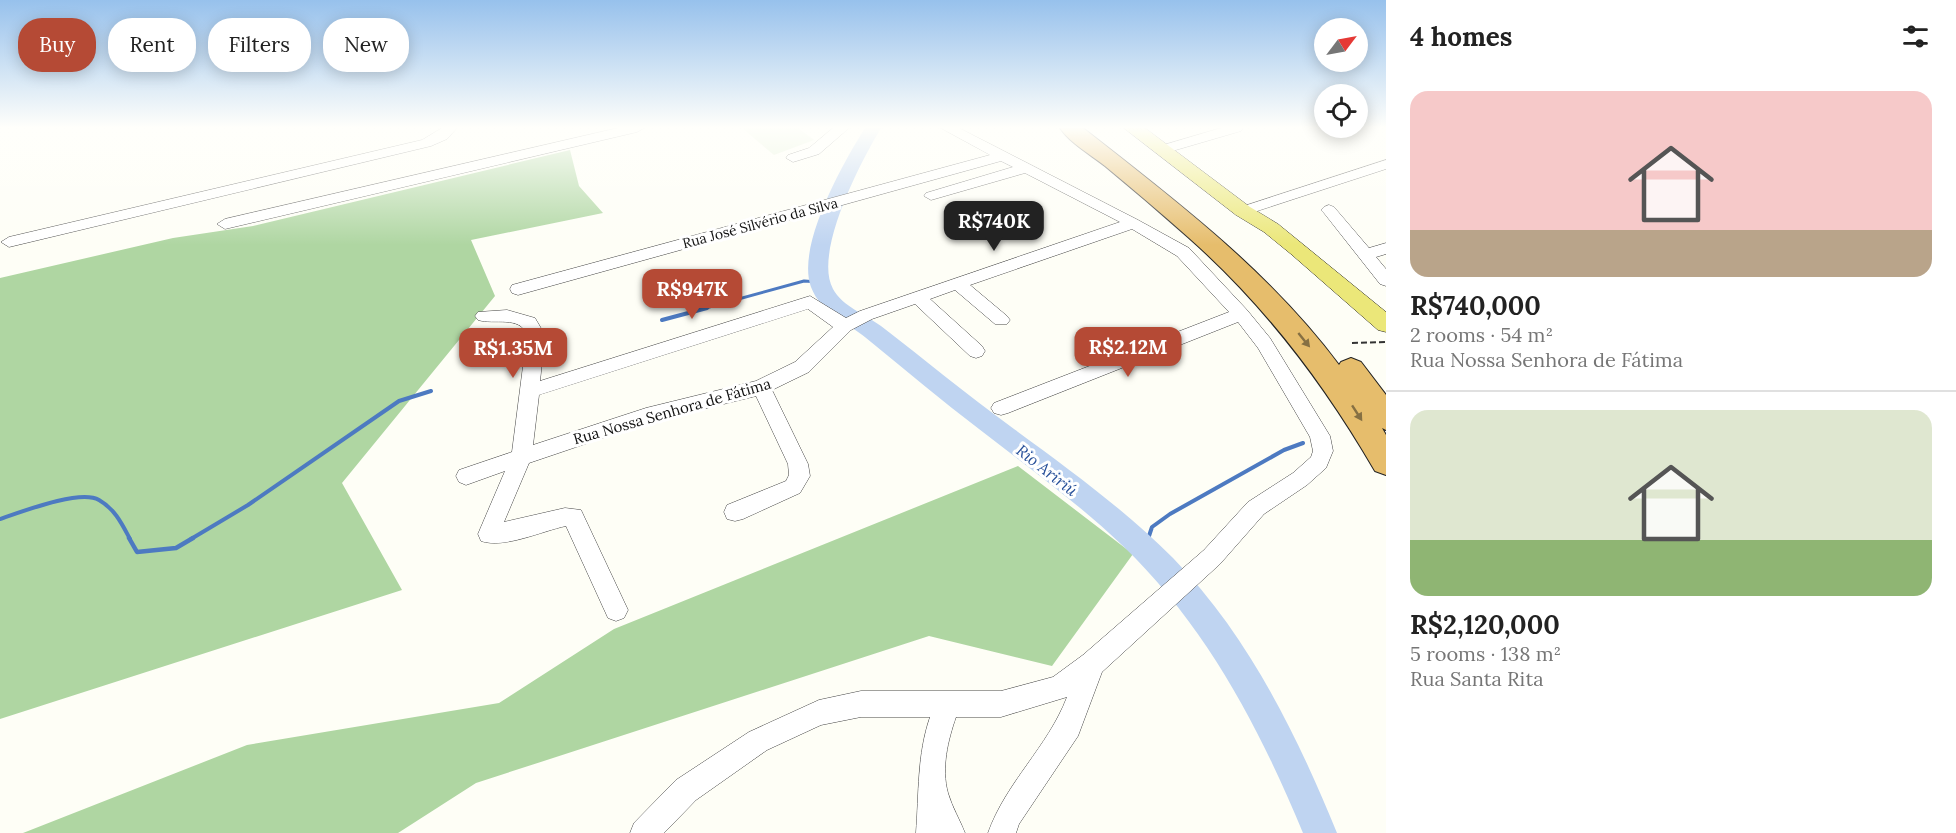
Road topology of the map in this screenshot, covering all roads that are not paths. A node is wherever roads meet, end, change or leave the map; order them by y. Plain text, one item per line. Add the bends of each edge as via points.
1 (318, 167) edge
2 (470, 167) edge
3 (963, 167) edge
4 (1118, 167) edge
5 (1139, 167) edge
6 (1184, 167) edge
7 (1377, 167) edge
8 (1026, 168) joint
9 (931, 196) dead end
10 (1329, 210) dead end
11 (1243, 212) junction
12 (1133, 223) junction
13 (225, 224) dead end
14 (9, 242) dead end
15 (1386, 248) edge
16 (1366, 255) junction
17 (1386, 280) edge
18 (957, 283) junction
19 (518, 289) dead end
20 (916, 297) junction
21 (1241, 314) junction
22 (484, 316) dead end
23 (1000, 320) dead end
24 (854, 321) junction
25 (1386, 324) edge
26 (976, 351) dead end
27 (761, 387) junction
28 (530, 391) junction
29 (1002, 408) dead end
30 (1386, 418) edge
31 (522, 457) junction
32 (1386, 462) edge
33 (466, 476) dead end
34 (735, 512) dead end
35 (616, 610) dead end
36 (1092, 664) junction
37 (947, 705) junction
38 (933, 791) junction
39 (644, 833) edge
40 (930, 833) edge
41 (951, 833) edge
42 (1002, 833) edge

1 - 14 street
2 - 13 street
3 - 19 street, Rua José Silvério da Silva
4 -> 32 highway via 1204,236 1267,297 1324,366
5 - 30 highway via 1266,274 1328,340
6 - 11 main road
7 - 11 street
8 - 9 street
8 - 12 street
10 - 16 street
11 - 25 main road via 1298,249
12 - 18 street, Rua Nossa Senhora de Fátima
12 - 21 street via 1183,252
15 - 16 street
16 - 17 street
18 - 20 street, Rua Nossa Senhora de Fátima
18 - 23 street
20 - 24 street, Rua Nossa Senhora de Fátima
20 - 26 street
21 - 29 street
21 - 36 street via 1264,343 1320,436 1323,451 1319,462 1256,508 1212,557
22 - 28 street via 512,317 532,324 536,335
24 - 27 street, Rua Nossa Senhora de Fátima via 802,367
24 - 28 street via 810,302
27 - 31 street, Rua Nossa Senhora de Fátima via 656,414
27 - 34 street via 800,476 793,487
28 - 31 street
31 - 33 street, Rua Nossa Senhora de Fátima
31 - 35 street via 489,534 573,517
36 - 37 street via 1059,688 1037,695 1001,704
36 - 42 street via 1069,727 1008,816
37 - 38 street via 936,734
37 - 39 street via 861,704 819,712 758,741 686,790
38 - 40 street
38 - 41 street

